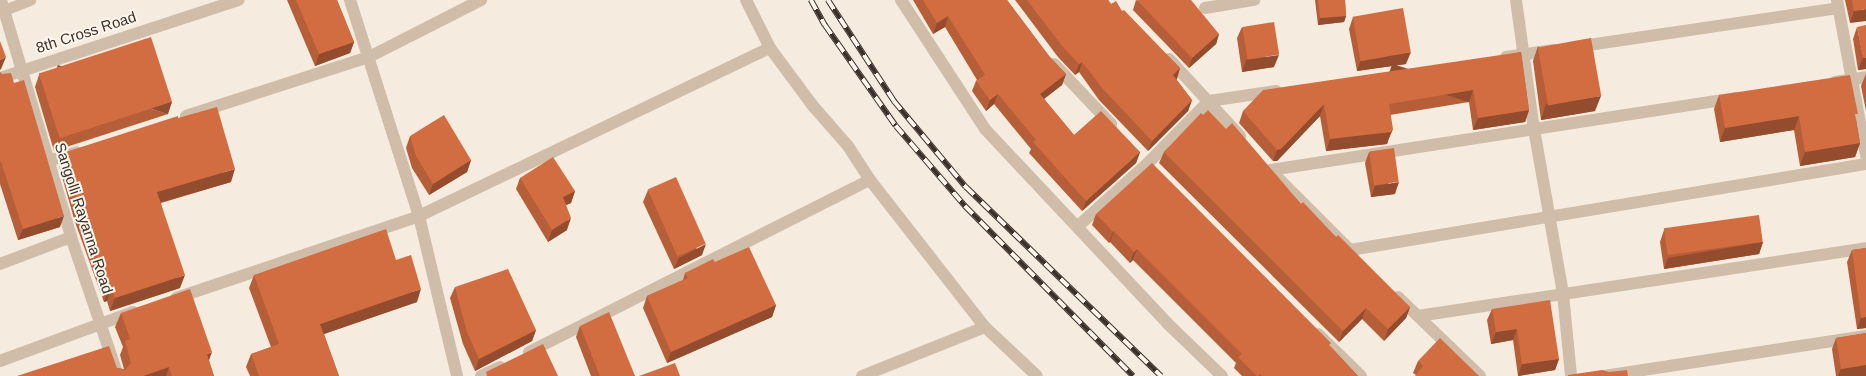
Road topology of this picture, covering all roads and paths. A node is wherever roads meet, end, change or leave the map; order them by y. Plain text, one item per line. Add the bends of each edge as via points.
1 (30, 0) edge
2 (239, 0) edge
3 (350, 0) edge
4 (481, 0) edge
5 (746, 0) edge
6 (901, 0) edge
7 (1254, 0) edge
8 (1516, 0) edge
9 (1838, 4) edge
10 (2, 5) edge
11 (1205, 8) dead end
12 (1858, 30) edge
13 (1843, 32) junction
14 (1157, 47) edge
15 (770, 48) junction
16 (1046, 54) edge
17 (1523, 55) junction
18 (369, 58) junction
19 (1494, 59) edge
20 (21, 70) junction
21 (1866, 77) edge
22 (0, 78) edge
23 (1852, 80) junction
24 (1823, 84) edge
25 (1288, 89) edge
26 (1746, 96) edge
27 (1209, 101) junction
28 (171, 121) edge
29 (1534, 129) junction
30 (1120, 134) edge
31 (1246, 142) edge
32 (86, 149) edge
33 (1866, 155) edge
34 (48, 161) junction
35 (1866, 164) edge
36 (870, 180) junction
37 (419, 216) junction
38 (1549, 217) junction
39 (1077, 227) junction
40 (71, 237) junction
41 (1866, 248) edge
42 (1350, 250) junction
43 (0, 264) edge
44 (1363, 264) edge
45 (1390, 290) edge
46 (1563, 294) junction
47 (166, 301) edge
48 (148, 307) edge
49 (1418, 316) junction
50 (101, 323) junction
51 (985, 327) junction
52 (1313, 328) edge
53 (1866, 336) edge
54 (0, 361) edge
55 (118, 376) edge
56 (456, 376) edge
57 (481, 376) edge
58 (862, 376) edge
59 (1037, 376) edge
60 (1222, 376) edge
61 (1361, 376) edge
62 (1480, 376) edge
63 (1571, 376) edge
64 (1604, 376) edge

1 - 10 lane
2 - 20 street, 8th Cross Road
3 - 18 street
4 - 18 street
5 - 15 street
6 - 39 street via 985,129
7 - 11 street
8 - 17 street
9 - 13 street
9 - 17 street
10 - 20 street, Sangolli Rayanna Road
12 - 13 street
13 - 23 street
14 - 27 street
15 - 36 street via 848,146
15 - 37 street
16 - 30 street
17 - 19 street
17 - 29 street
18 - 28 street
18 - 37 street
20 - 22 street, 8th Cross Road
20 - 34 street, Sangolli Rayanna Road
21 - 23 street
23 - 24 street
23 - 33 street
25 - 27 street
26 - 29 street
27 - 31 street
27 - 39 street via 1148,163
29 - 38 street
29 - 42 street via 1267,167
32 - 34 street
34 - 40 street, Sangolli Rayanna Road
35 - 38 street
36 - 51 street
36 - 57 street
37 - 47 street
37 - 56 street
38 - 42 street
38 - 46 street
39 - 60 street
40 - 43 street
40 - 50 street, Sangolli Rayanna Road
41 - 46 street
42 - 44 street
45 - 49 street
46 - 49 street
46 - 63 street
48 - 50 street
49 - 62 street
50 - 54 street
50 - 55 street, Sangolli Rayanna Road
51 - 58 street
51 - 59 street
52 - 61 street
53 - 64 street

